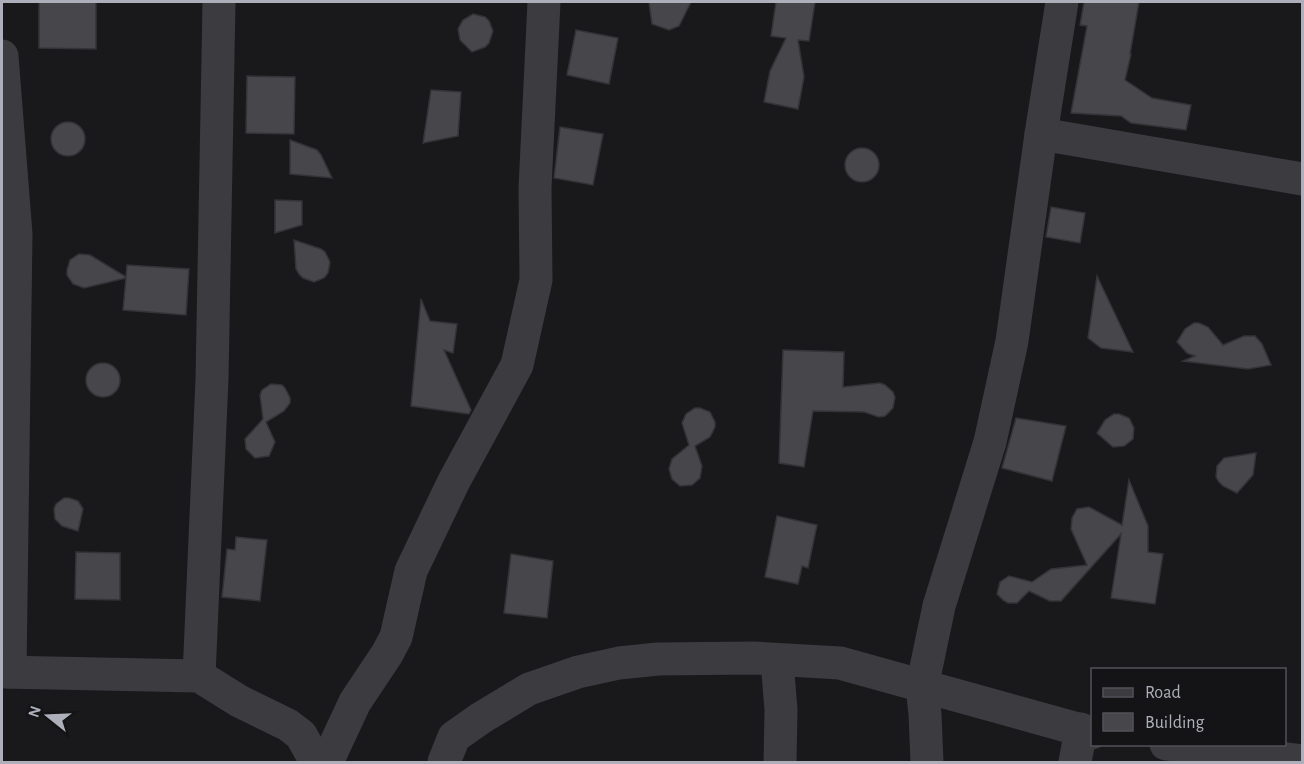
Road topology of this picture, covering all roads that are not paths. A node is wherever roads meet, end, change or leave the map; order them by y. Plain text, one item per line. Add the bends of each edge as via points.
1 (219, 2) edge
2 (544, 2) edge
3 (1062, 2) edge
4 (2, 56) edge
5 (1041, 134) junction
6 (1302, 178) edge
7 (777, 660) junction
8 (6, 672) edge
9 (199, 676) junction
10 (922, 687) junction
11 (1087, 731) edge
12 (1182, 746) edge
13 (1302, 761) edge
14 (316, 762) edge
15 (327, 762) edge
16 (444, 762) edge
17 (780, 762) edge
18 (927, 762) edge
19 (1075, 762) edge

1 - 9 street via 212,379
2 - 15 street via 535,188 536,280 517,365 411,571 396,637 355,702
3 - 5 street
4 - 8 street via 16,234
5 - 6 street
5 - 10 street via 1012,342 990,442 939,606
7 - 10 street via 840,663
7 - 16 street via 658,659 578,672 529,689 481,718 454,737
7 - 17 street
8 - 9 street
9 - 14 street via 288,725 301,735
10 - 11 street
10 - 18 street
11 - 19 street
12 - 13 street

